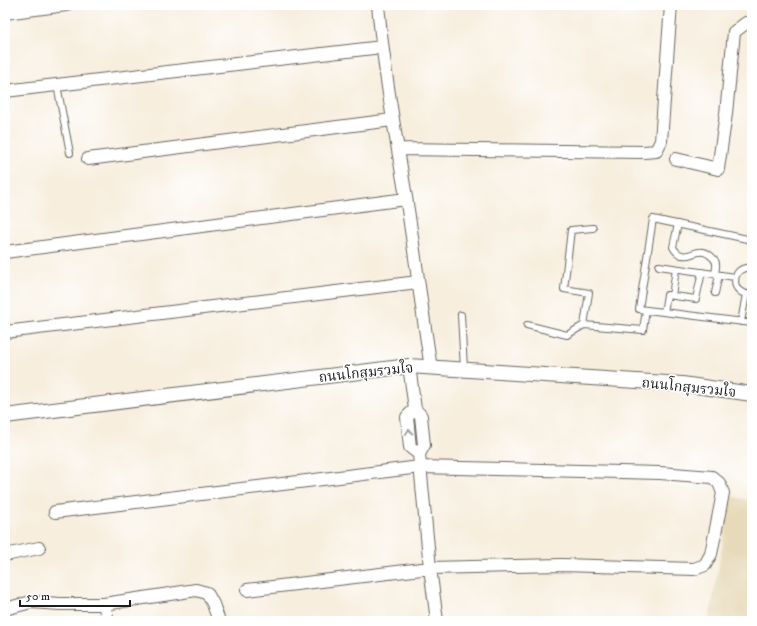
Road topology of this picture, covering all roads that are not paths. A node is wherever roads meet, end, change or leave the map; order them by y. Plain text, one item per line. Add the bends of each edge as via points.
1 (66, 5) edge
2 (378, 5) edge
3 (671, 5) edge
4 (5, 12) edge
5 (752, 24) edge
6 (382, 47) junction
7 (57, 85) junction
8 (5, 91) edge
9 (392, 120) junction
10 (398, 148) junction
11 (70, 153) dead end
12 (88, 159) dead end
13 (676, 160) dead end
14 (406, 199) junction
15 (678, 224) junction
16 (593, 228) dead end
17 (752, 240) edge
18 (5, 252) edge
19 (659, 266) dead end
20 (752, 268) edge
21 (676, 269) junction
22 (702, 272) junction
23 (717, 274) junction
24 (735, 277) junction
25 (418, 282) junction
26 (715, 293) dead end
27 (749, 294) edge
28 (672, 296) junction
29 (646, 310) junction
30 (664, 312) junction
31 (461, 315) dead end
32 (741, 322) junction
33 (752, 323) edge
34 (527, 325) dead end
35 (584, 325) junction
36 (5, 332) edge
37 (409, 366) junction
38 (430, 368) junction
39 (464, 369) junction
40 (752, 394) edge
41 (5, 416) edge
42 (420, 467) junction
43 (55, 512) dead end
44 (39, 548) dead end
45 (5, 555) edge
46 (430, 568) junction
47 (247, 590) dead end
48 (104, 604) junction
49 (5, 609) edge
50 (108, 621) edge
51 (219, 621) edge
52 (437, 621) edge

1 - 4 street
2 - 6 street
3 - 10 street via 662,141 656,151
5 - 13 street via 746,23 734,32 718,169
6 - 7 street
6 - 9 street
7 - 8 street
7 - 11 lane
9 - 10 street
9 - 12 street
10 - 14 street
14 - 18 street
14 - 25 street
15 - 17 lane
15 - 23 lane via 673,247 676,252 687,256 699,252 710,254 715,260
15 - 29 lane via 653,219 639,309
16 - 35 lane via 571,230 564,289 589,293
19 - 21 lane
20 - 24 lane via 740,270
21 - 22 lane
21 - 28 lane
22 - 23 lane
22 - 28 lane via 696,299
23 - 24 lane
23 - 26 lane
24 - 27 lane via 738,290
25 - 36 street
25 - 38 street
27 - 32 lane
28 - 30 lane via 667,295
29 - 30 lane
29 - 35 lane via 643,330
30 - 32 lane
31 - 39 lane
32 - 33 lane
34 - 35 lane via 567,336
37 - 38 street, ถนนโกสุมรวมใจ
37 - 41 street, ถนนโกสุมรวมใจ
37 - 42 street via 415,410 408,417 410,447 419,454
38 - 39 street, ถนนโกสุมรวมใจ
39 - 40 street, ถนนโกสุมรวมใจ via 682,384
42 - 43 street
42 - 46 street
42 - 46 street via 712,476 719,483 723,493 711,554 704,564 694,569 562,565
44 - 45 street
46 - 47 street
46 - 52 street
48 - 49 street via 32,602
48 - 50 street
48 - 51 street via 196,590 207,593

